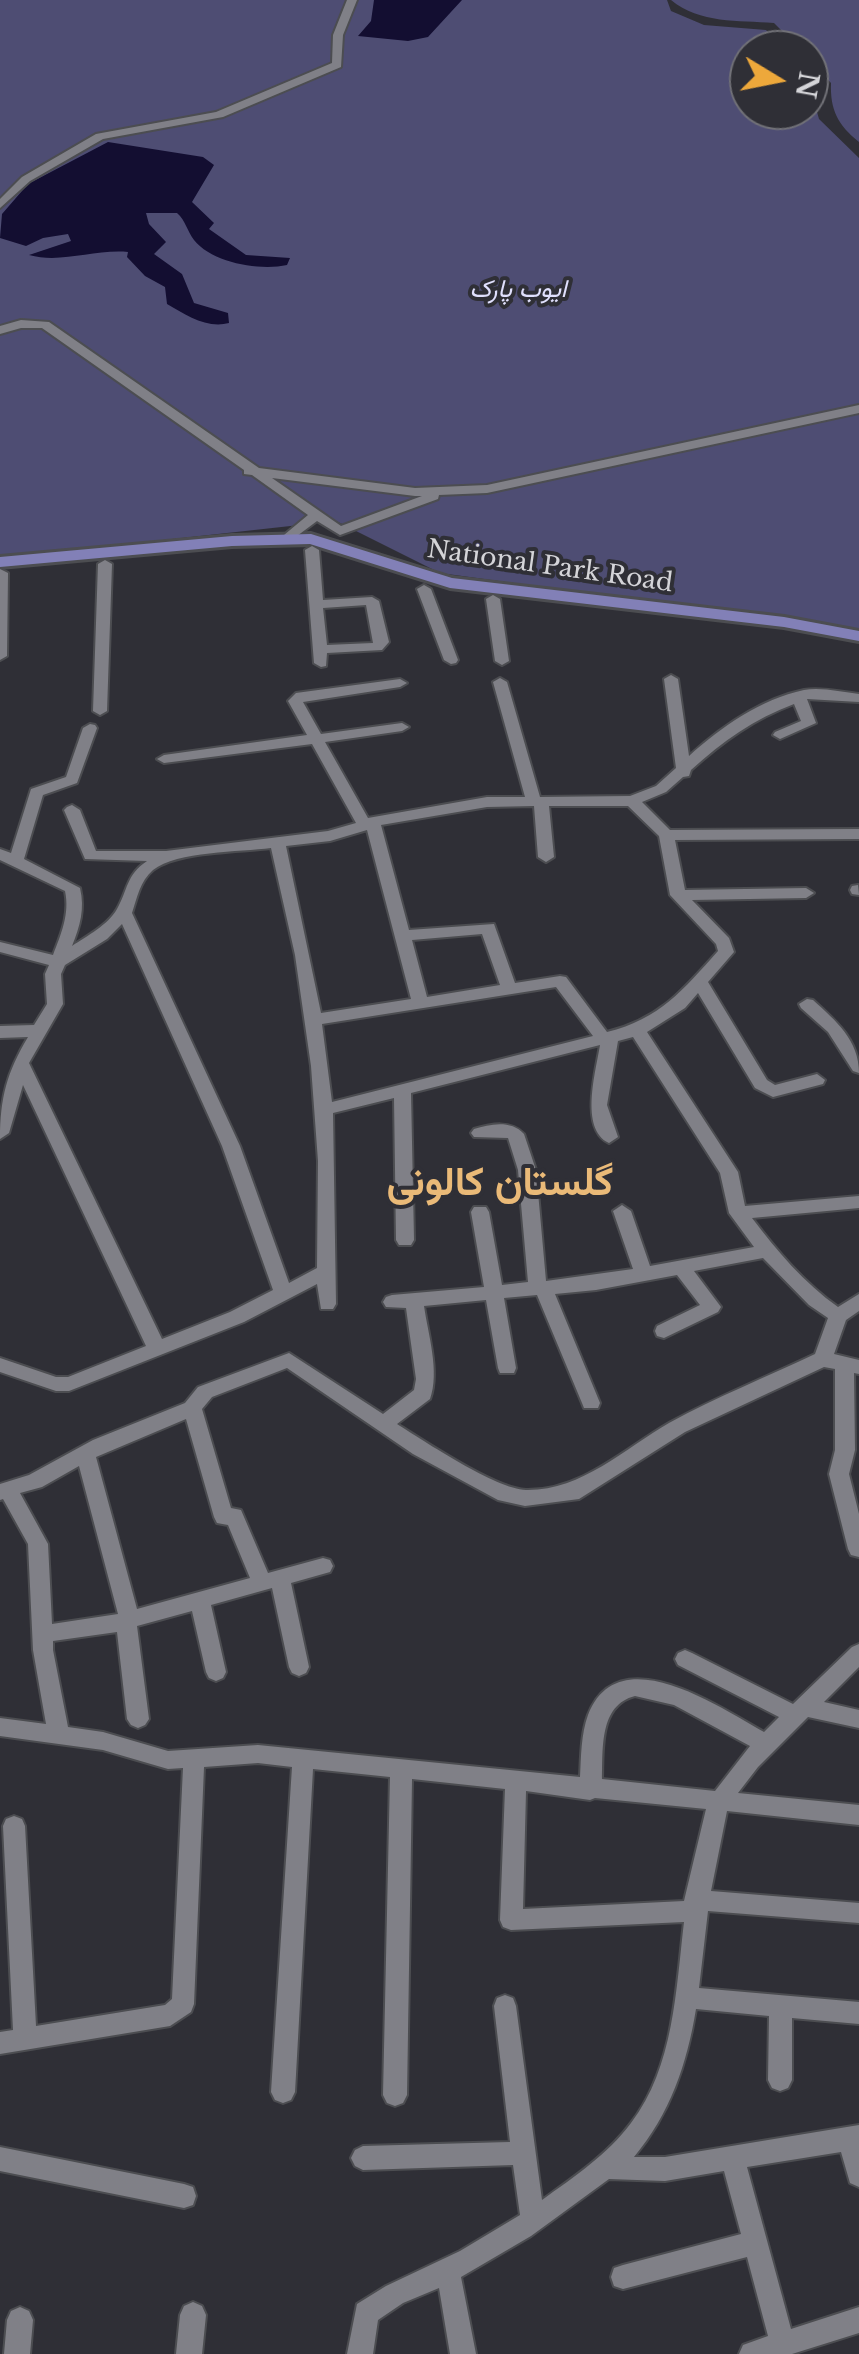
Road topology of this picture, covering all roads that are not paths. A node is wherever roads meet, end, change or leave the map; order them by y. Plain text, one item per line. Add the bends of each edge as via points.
1 (352, 0) edge
2 (0, 205) edge
3 (0, 330) edge
4 (859, 409) edge
5 (272, 480) junction
6 (446, 491) junction
7 (316, 515) junction
8 (290, 538) junction
9 (338, 544) junction
10 (312, 550) junction
11 (0, 562) edge
12 (104, 564) junction
13 (0, 573) edge
14 (424, 588) junction
15 (493, 599) junction
16 (316, 604) junction
17 (761, 625) junction
18 (859, 636) edge
19 (859, 645) edge
20 (0, 656) edge
21 (451, 660) dead end
22 (502, 661) dead end
23 (671, 679) dead end
24 (500, 682) dead end
25 (400, 683) dead end
26 (799, 698) junction
27 (859, 698) edge
28 (100, 711) dead end
29 (402, 727) dead end
30 (90, 728) dead end
31 (780, 735) dead end
32 (315, 742) junction
33 (164, 759) dead end
34 (684, 773) junction
35 (538, 801) junction
36 (632, 802) junction
37 (72, 810) dead end
38 (369, 824) junction
39 (859, 834) edge
40 (666, 835) junction
41 (278, 845) junction
42 (166, 856) junction
43 (546, 856) dead end
44 (8, 858) edge
45 (806, 893) dead end
46 (678, 894) junction
47 (124, 912) junction
48 (403, 936) junction
49 (0, 946) edge
50 (58, 962) junction
51 (700, 982) junction
52 (509, 989) junction
53 (420, 1003) junction
54 (807, 1004) dead end
55 (314, 1020) junction
56 (637, 1030) junction
57 (36, 1031) junction
58 (0, 1032) edge
59 (607, 1038) junction
60 (21, 1063) junction
61 (859, 1067) edge
62 (817, 1080) dead end
63 (402, 1090) junction
64 (4, 1104) edge
65 (322, 1110) junction
66 (0, 1133) edge
67 (480, 1133) dead end
68 (609, 1137) dead end
69 (859, 1202) edge
70 (480, 1212) dead end
71 (622, 1212) dead end
72 (738, 1213) junction
73 (405, 1240) dead end
74 (767, 1251) junction
75 (681, 1267) junction
76 (326, 1272) junction
77 (644, 1274) junction
78 (541, 1288) junction
79 (284, 1292) junction
80 (492, 1293) junction
81 (859, 1301) edge
82 (392, 1302) dead end
83 (414, 1302) junction
84 (327, 1304) dead end
85 (838, 1316) junction
86 (664, 1332) dead end
87 (157, 1349) junction
88 (823, 1359) junction
89 (0, 1365) edge
90 (852, 1365) edge
91 (507, 1368) dead end
92 (592, 1403) dead end
93 (192, 1408) junction
94 (384, 1423) junction
95 (84, 1454) junction
96 (4, 1491) edge
97 (858, 1549) edge
98 (324, 1566) dead end
99 (270, 1580) junction
100 (200, 1600) junction
101 (128, 1619) junction
102 (43, 1634) junction
103 (859, 1653) edge
104 (685, 1658) dead end
105 (299, 1667) dead end
106 (216, 1672) dead end
107 (797, 1710) junction
108 (138, 1719) dead end
109 (859, 1720) edge
110 (0, 1727) edge
111 (59, 1735) junction
112 (766, 1744) junction
113 (194, 1758) junction
114 (302, 1758) junction
115 (401, 1769) junction
116 (516, 1782) junction
117 (590, 1790) junction
118 (719, 1804) junction
119 (859, 1815) edge
120 (14, 1826) dead end
121 (695, 1905) junction
122 (859, 1913) edge
123 (685, 1997) junction
124 (505, 2006) dead end
125 (781, 2006) junction
126 (859, 2013) edge
127 (25, 2039) junction
128 (0, 2043) edge
129 (780, 2080) dead end
130 (283, 2092) dead end
131 (395, 2095) dead end
132 (854, 2138) edge
133 (524, 2153) junction
134 (363, 2158) dead end
135 (733, 2158) junction
136 (0, 2159) edge
137 (610, 2168) junction
138 (859, 2175) edge
139 (184, 2196) dead end
140 (532, 2218) junction
141 (756, 2243) junction
142 (448, 2272) junction
143 (623, 2278) dead end
144 (193, 2315) dead end
145 (20, 2320) dead end
146 (859, 2320) edge
147 (783, 2344) junction
148 (16, 2354) edge
149 (190, 2354) edge
150 (360, 2354) edge
151 (463, 2354) edge
152 (752, 2354) edge

1 - 2 street via 338,34 337,65 219,115 100,136 26,180
3 - 5 street via 46,325 249,471
4 - 6 street via 486,489
5 - 6 street
5 - 7 street
6 - 9 street
7 - 8 street
7 - 9 street
8 - 9 main road, National Park Road
8 - 11 main road, National Park Road
9 - 10 main road, National Park Road
9 - 14 main road, National Park Road
9 - 17 main road, National Park Road via 450,583
10 - 12 main road, National Park Road via 239,549
10 - 16 street
12 - 13 main road, National Park Road
12 - 28 street
13 - 20 street
14 - 15 main road, National Park Road
14 - 21 street
15 - 17 main road, National Park Road
15 - 22 street
16 - 16 street via 372,601 382,642 320,656
17 - 18 main road, National Park Road
17 - 19 main road, National Park Road
23 - 34 street
24 - 35 street
25 - 32 street via 296,698
26 - 27 street
26 - 31 street via 810,723
26 - 34 street via 758,712 719,737
29 - 32 street
30 - 44 street via 72,780 36,792
32 - 33 street
32 - 38 street
34 - 36 street
35 - 36 street
35 - 38 street via 487,802
35 - 43 street
36 - 40 street
37 - 42 street via 90,856
38 - 41 street
38 - 48 street
39 - 40 street
40 - 46 street
41 - 42 street
41 - 55 street via 305,951
42 - 47 street via 133,885
44 - 50 street via 72,888 72,926
45 - 46 street
46 - 51 street via 726,947
47 - 50 street
47 - 79 street via 241,1166
48 - 52 street via 488,928
48 - 53 street
49 - 50 street
50 - 57 street via 52,974 55,1004
51 - 56 street
51 - 62 street via 761,1084 773,1091
52 - 53 street
52 - 59 street via 560,981
53 - 55 street
54 - 61 street via 834,1028
55 - 65 street
56 - 59 street
56 - 72 street via 729,1172
57 - 58 street
57 - 60 street
59 - 63 street
59 - 68 street via 598,1104
60 - 64 street
60 - 87 street
63 - 65 street
63 - 73 street
64 - 66 street
65 - 76 street
67 - 78 street via 515,1134 527,1170
69 - 72 street
70 - 80 street
71 - 77 street
72 - 74 street
74 - 75 street
74 - 85 street
75 - 77 street
75 - 86 street via 712,1307
76 - 79 street
76 - 84 street
77 - 78 street
78 - 80 street
78 - 92 street
79 - 87 street
80 - 83 street
80 - 91 street
81 - 85 street
82 - 83 street
83 - 94 street via 423,1394
85 - 88 street
87 - 89 street via 69,1384
88 - 90 street
88 - 94 street via 678,1426 572,1493 505,1494 420,1450
90 - 97 street via 840,1474
93 - 94 street via 206,1392 290,1360
93 - 95 street
93 - 99 street via 224,1517 234,1516
95 - 96 street
95 - 101 street
96 - 102 street via 38,1544
98 - 99 street
99 - 100 street
99 - 105 street
100 - 101 street
100 - 106 street
101 - 102 street
101 - 108 street
102 - 111 street
103 - 107 street
104 - 107 street
107 - 109 street
107 - 112 street
110 - 111 street
111 - 113 street via 104,1740 168,1760
112 - 117 street via 652,1685 624,1688 600,1709
112 - 118 street
113 - 114 street
113 - 127 street via 183,2004 170,2016
114 - 115 street
114 - 130 street
115 - 116 street
115 - 131 street
116 - 117 street
116 - 121 street via 511,1920
117 - 118 street
118 - 119 street
118 - 121 street
120 - 127 street
121 - 122 street
121 - 123 street
123 - 125 street
123 - 137 street via 667,2084
124 - 133 street
125 - 126 street
125 - 129 street
127 - 128 street
132 - 135 street
132 - 138 street
133 - 134 street
133 - 140 street
135 - 137 street via 665,2169
135 - 141 street
136 - 139 street
137 - 140 street
140 - 142 street
141 - 143 street
141 - 147 street
142 - 150 street via 366,2312
142 - 151 street
144 - 149 street
145 - 148 street
146 - 147 street
147 - 152 street

